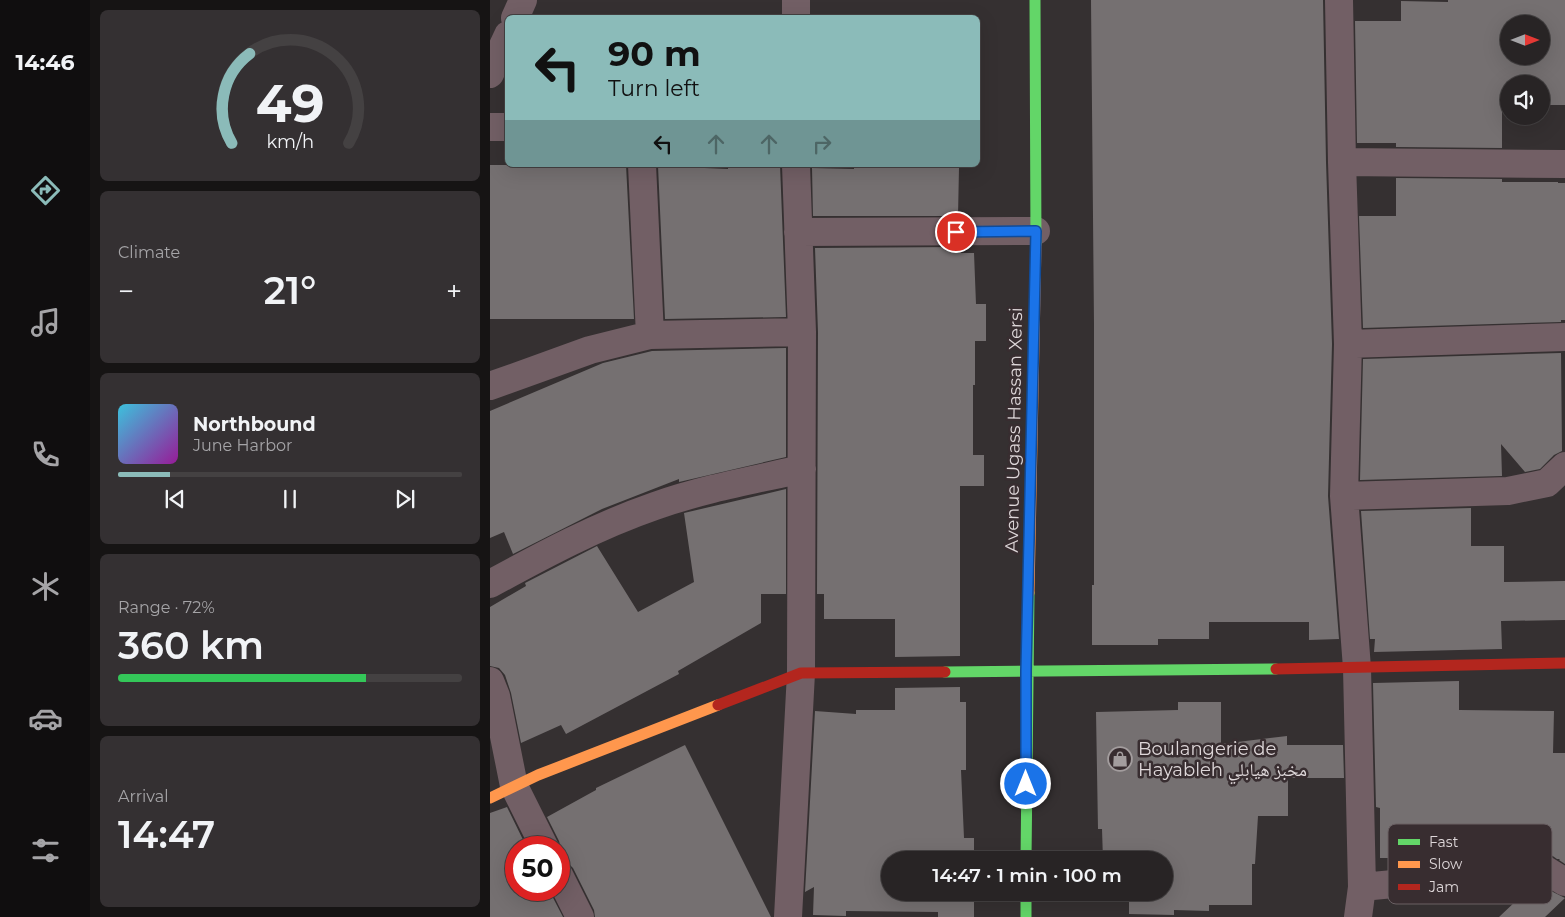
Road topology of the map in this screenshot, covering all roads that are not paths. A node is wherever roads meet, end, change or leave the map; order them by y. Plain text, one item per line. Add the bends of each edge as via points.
1 (523, 0) edge
2 (796, 0) edge
3 (1035, 0) edge
4 (1339, 0) edge
5 (516, 15) edge
6 (796, 15) edge
7 (505, 42) edge
8 (490, 74) edge
9 (490, 127) edge
10 (505, 127) edge
11 (1342, 162) junction
12 (1565, 164) edge
13 (642, 167) edge
14 (796, 167) edge
15 (1036, 231) junction
16 (798, 232) junction
17 (802, 332) junction
18 (650, 336) junction
19 (1565, 337) edge
20 (1348, 344) junction
21 (490, 386) edge
22 (1565, 466) edge
23 (802, 469) junction
24 (1344, 496) junction
25 (490, 584) edge
26 (1565, 664) edge
27 (1357, 668) junction
28 (1026, 671) junction
29 (802, 672) junction
30 (490, 681) edge
31 (514, 786) junction
32 (490, 798) edge
33 (539, 836) edge
34 (1026, 851) edge
35 (1552, 874) edge
36 (1565, 882) edge
37 (1388, 885) edge
38 (1362, 887) junction
39 (570, 897) edge
40 (1026, 901) edge
41 (580, 917) edge
42 (788, 917) edge
43 (1026, 917) edge
44 (1358, 917) edge

1 - 5 street
2 - 6 street
3 - 15 street, Avenue Ugass Hassan Xersi
4 - 11 street
7 - 8 street
9 - 10 street
11 - 12 street
11 - 20 street
13 - 18 street
14 - 16 street
15 - 16 street
15 - 28 street, Avenue Ugass Hassan Xersi
16 - 17 street
17 - 18 street
17 - 23 street
18 - 21 street via 590,350
19 - 20 street
20 - 24 street
22 - 24 street via 1546,483 1508,491
23 - 25 street via 701,491 654,506 591,532
23 - 29 street
24 - 27 street
26 - 27 street
27 - 28 street
27 - 38 street
28 - 29 street
28 - 34 street, Avenue Ugass Hassan Xersi
29 - 31 street
29 - 42 street
30 - 31 street via 496,696
31 - 32 street
31 - 33 street
35 - 36 street
37 - 38 street
38 - 44 street
39 - 41 street
40 - 43 street

